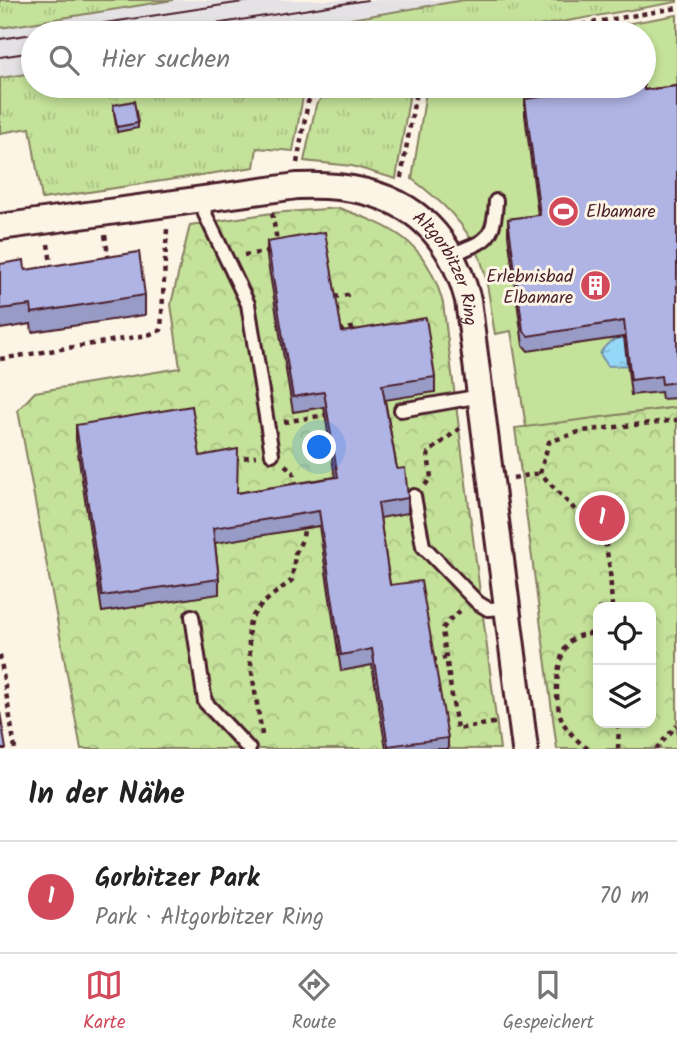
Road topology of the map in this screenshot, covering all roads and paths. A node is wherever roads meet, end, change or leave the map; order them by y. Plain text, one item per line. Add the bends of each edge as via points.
1 (677, 8) edge
2 (602, 21) edge
3 (310, 98) edge
4 (415, 98) edge
5 (296, 167) dead end
6 (400, 186) dead end
7 (203, 199) junction
8 (496, 201) dead end
9 (271, 204) dead end
10 (167, 218) dead end
11 (0, 227) edge
12 (106, 243) dead end
13 (288, 248) edge
14 (279, 250) junction
15 (50, 253) dead end
16 (451, 255) junction
17 (226, 258) junction
18 (109, 265) edge
19 (52, 273) edge
20 (353, 294) dead end
21 (334, 297) edge
22 (358, 327) edge
23 (339, 330) edge
24 (0, 359) edge
25 (481, 396) junction
26 (401, 410) dead end
27 (325, 415) edge
28 (677, 420) edge
29 (267, 424) junction
30 (452, 433) dead end
31 (272, 454) dead end
32 (429, 463) dead end
33 (414, 496) dead end
34 (304, 529) edge
35 (474, 599) junction
36 (611, 602) edge
37 (508, 608) junction
38 (192, 616) dead end
39 (593, 634) edge
40 (0, 655) edge
41 (446, 658) junction
42 (432, 660) edge
43 (455, 716) junction
44 (442, 718) edge
45 (490, 724) dead end
46 (677, 725) edge
47 (619, 728) edge
48 (264, 747) dead end
49 (15, 749) edge
50 (249, 749) edge
51 (525, 749) edge
52 (587, 749) edge
53 (618, 749) edge
54 (656, 749) edge

1 - 2 path
3 - 5 path
4 - 6 path
7 - 11 street, Altgorbitzer Ring
7 - 16 street, Altgorbitzer Ring via 297,186 341,187 394,202 415,214 436,231
7 - 17 lane via 205,214
8 - 16 lane via 495,226 483,241
9 - 14 path
10 - 24 path via 161,330
12 - 18 path
13 - 14 path
14 - 17 path
15 - 19 path
16 - 25 street, Altgorbitzer Ring via 468,300
17 - 29 lane via 248,304
20 - 21 path
22 - 23 path
25 - 26 lane
25 - 37 street, Altgorbitzer Ring
27 - 29 path
28 - 36 path via 582,431 549,442 540,472 605,541
29 - 31 lane
30 - 32 path via 428,453
33 - 35 lane via 424,546
34 - 48 path via 292,580 259,608 250,622 248,641
35 - 37 lane via 488,609
35 - 41 path via 442,630
37 - 51 street, Altgorbitzer Ring
38 - 50 lane via 205,702
39 - 52 path via 576,637 564,648 557,683 562,721
40 - 49 path
41 - 42 path
41 - 43 path
43 - 44 path
43 - 45 path via 457,729
46 - 54 path
47 - 53 path

